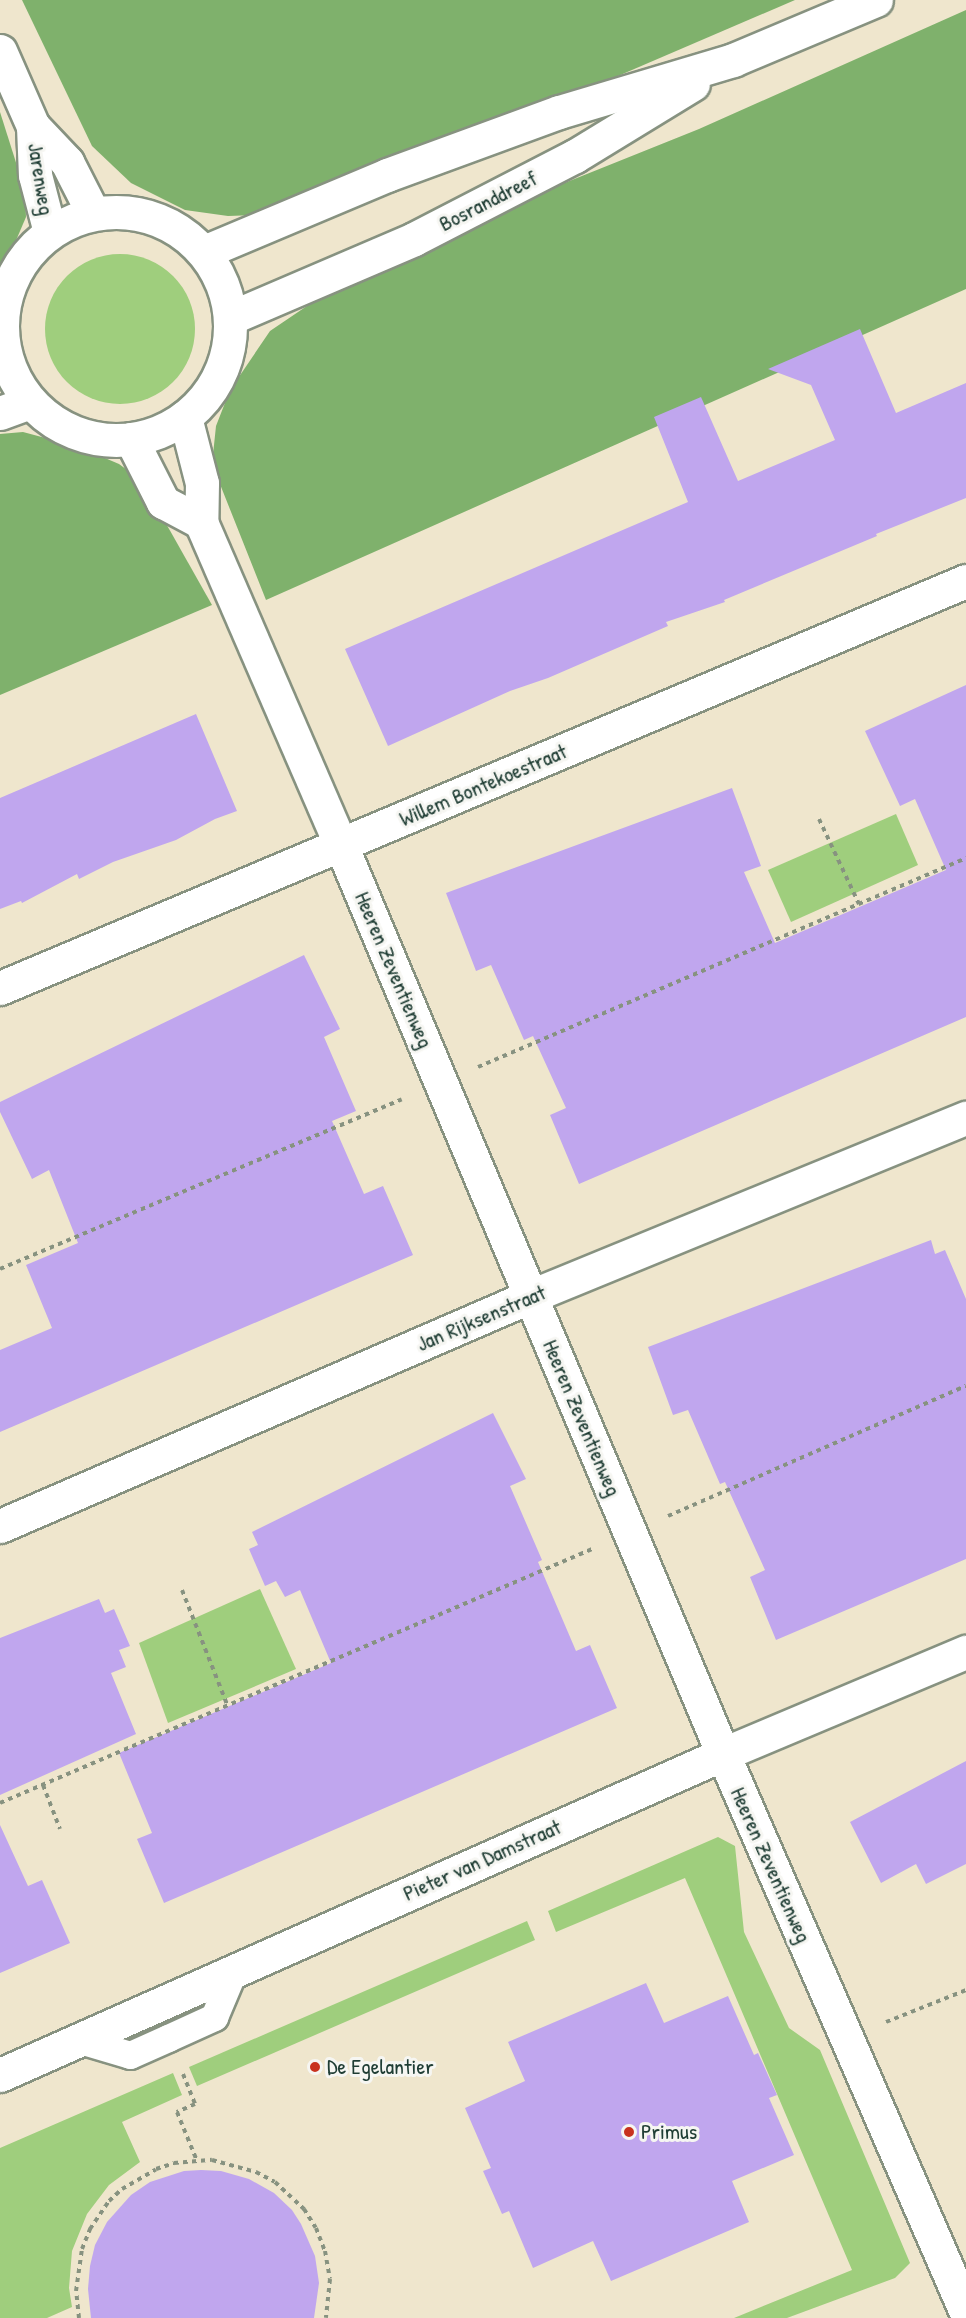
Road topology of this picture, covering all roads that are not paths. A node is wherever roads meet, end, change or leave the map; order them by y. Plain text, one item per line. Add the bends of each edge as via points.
1 (876, 0) edge
2 (0, 51) edge
3 (733, 60) junction
4 (33, 126) junction
5 (93, 213) junction
6 (50, 232) junction
7 (204, 252) junction
8 (230, 318) junction
9 (1, 338) edge
10 (30, 402) junction
11 (0, 413) edge
12 (185, 417) junction
13 (131, 439) junction
14 (201, 522) junction
15 (966, 580) edge
16 (341, 845) junction
17 (0, 988) edge
18 (966, 1118) edge
19 (531, 1296) junction
20 (0, 1526) edge
21 (966, 1652) edge
22 (723, 1754) junction
23 (233, 1972) junction
24 (80, 2040) junction
25 (0, 2075) edge
26 (966, 2312) edge

1 - 3 street, Bosranddreef
2 - 4 street, Jarenweg
3 - 7 street, Bosranddreef via 559,112 387,175
3 - 8 street, Bosranddreef via 575,156 444,224
4 - 5 street, Jarenweg via 67,162
4 - 6 street, Jarenweg via 35,175
5 - 6 street
5 - 7 street via 134,212 172,226
6 - 9 street via 21,260 5,297
7 - 8 street via 222,283
8 - 12 street via 226,355 211,389
9 - 10 street via 11,372
10 - 11 street
10 - 13 street via 59,425 94,438
12 - 13 street via 159,431
12 - 14 street, Heeren Zeventienweg via 202,483
13 - 14 street via 163,502
14 - 16 street, Heeren Zeventienweg
15 - 16 street, Willem Bontekoestraat
16 - 17 street, Willem Bontekoestraat
16 - 19 street, Heeren Zeventienweg
18 - 19 street, Jan Rijksenstraat
19 - 20 street, Jan Rijksenstraat
19 - 22 street, Heeren Zeventienweg
21 - 22 street, Pieter van Damstraat
22 - 23 street, Pieter van Damstraat
22 - 26 street, Heeren Zeventienweg
23 - 24 street, Pieter van Damstraat
23 - 24 lane via 214,2017 130,2055
24 - 25 street, Pieter van Damstraat

